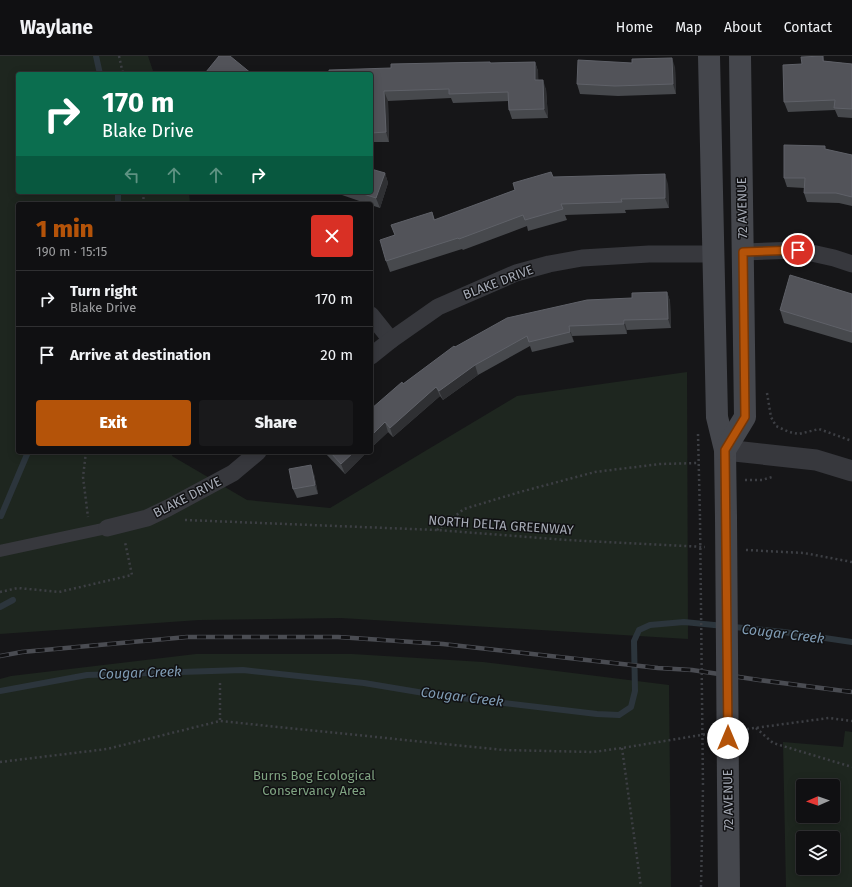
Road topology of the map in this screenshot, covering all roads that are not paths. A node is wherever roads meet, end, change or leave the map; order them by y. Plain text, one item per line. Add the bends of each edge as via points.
1 (710, 56) edge
2 (740, 56) edge
3 (743, 252) junction
4 (714, 254) junction
5 (852, 264) edge
6 (373, 317) edge
7 (391, 340) junction
8 (373, 354) edge
9 (725, 450) junction
10 (256, 454) edge
11 (852, 470) edge
12 (114, 527) joint
13 (0, 551) edge
14 (729, 887) edge

1 - 4 main road, 72 AVENUE
2 - 3 main road, 72 AVENUE
3 - 5 street via 798,250
3 - 9 main road, 72 AVENUE via 745,417
4 - 7 street, BLAKE DRIVE via 582,258 549,264 516,273 438,307
4 - 9 main road, 72 AVENUE via 717,417
6 - 7 street
7 - 8 street, BLAKE DRIVE
9 - 11 street via 816,460
9 - 14 main road, 72 AVENUE, bridge
10 - 12 street, BLAKE DRIVE via 233,473 193,495 147,518
12 - 13 street

